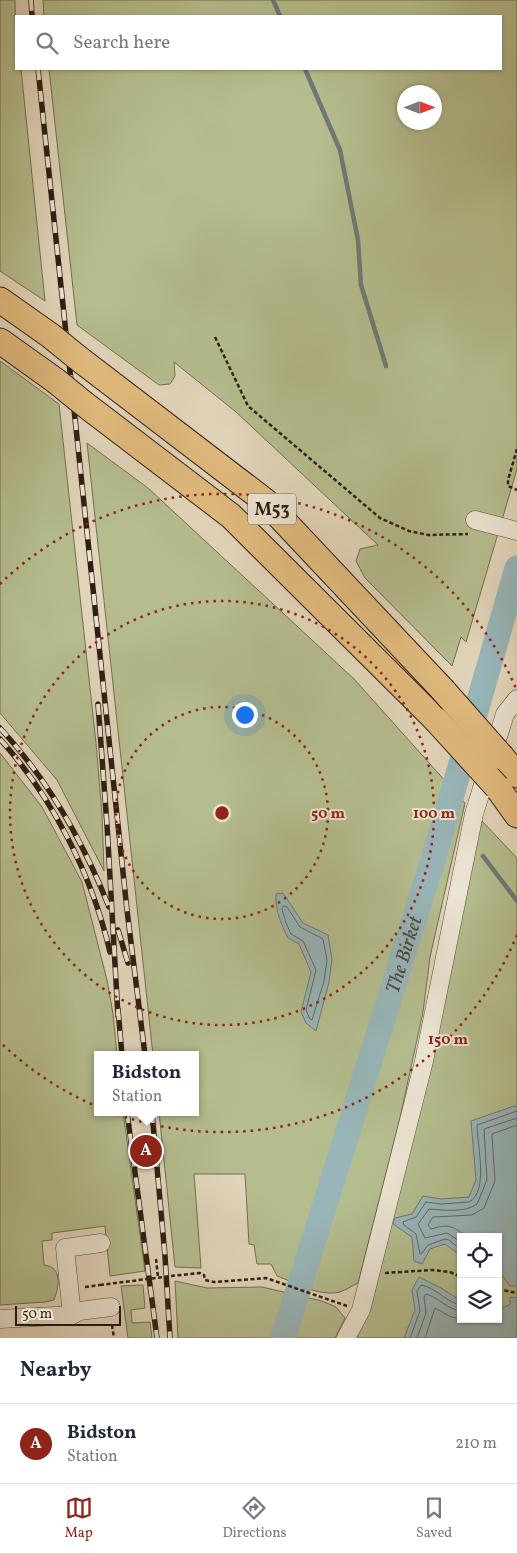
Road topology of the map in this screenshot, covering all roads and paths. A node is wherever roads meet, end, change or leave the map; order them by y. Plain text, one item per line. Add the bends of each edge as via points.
1 (0, 300) edge
2 (215, 337) dead end
3 (0, 341) edge
4 (517, 449) edge
5 (517, 490) edge
6 (483, 522) joint
7 (517, 531) edge
8 (517, 699) edge
9 (508, 773) edge
10 (517, 810) edge
11 (517, 815) edge
12 (100, 1243) dead end
13 (156, 1259) dead end
14 (371, 1270) junction
15 (457, 1275) edge
16 (158, 1277) junction
17 (81, 1287) dead end
18 (502, 1290) edge
19 (517, 1293) edge
20 (111, 1307) dead end
21 (361, 1310) junction
22 (72, 1315) junction
23 (0, 1319) edge
24 (112, 1325) dead end
25 (114, 1338) edge
26 (346, 1338) edge

1 - 9 highway, M53, bridge via 265,501 442,689
2 - 6 path via 248,406 380,518 409,531 428,535 466,534 480,530
3 - 9 highway, M53, bridge via 231,516 436,720
4 - 5 path via 508,480 508,486
6 - 7 lane
8 - 14 lane via 505,714 474,814 424,1061
9 - 10 highway, M53
9 - 11 highway
12 - 22 lane via 65,1248
13 - 16 path
14 - 15 path via 389,1273 432,1270
14 - 21 lane
16 - 17 path, bridge
16 - 21 path, bridge via 200,1273 205,1280 214,1282 266,1278
18 - 19 path
20 - 22 lane
21 - 26 lane
22 - 23 lane
24 - 25 path

